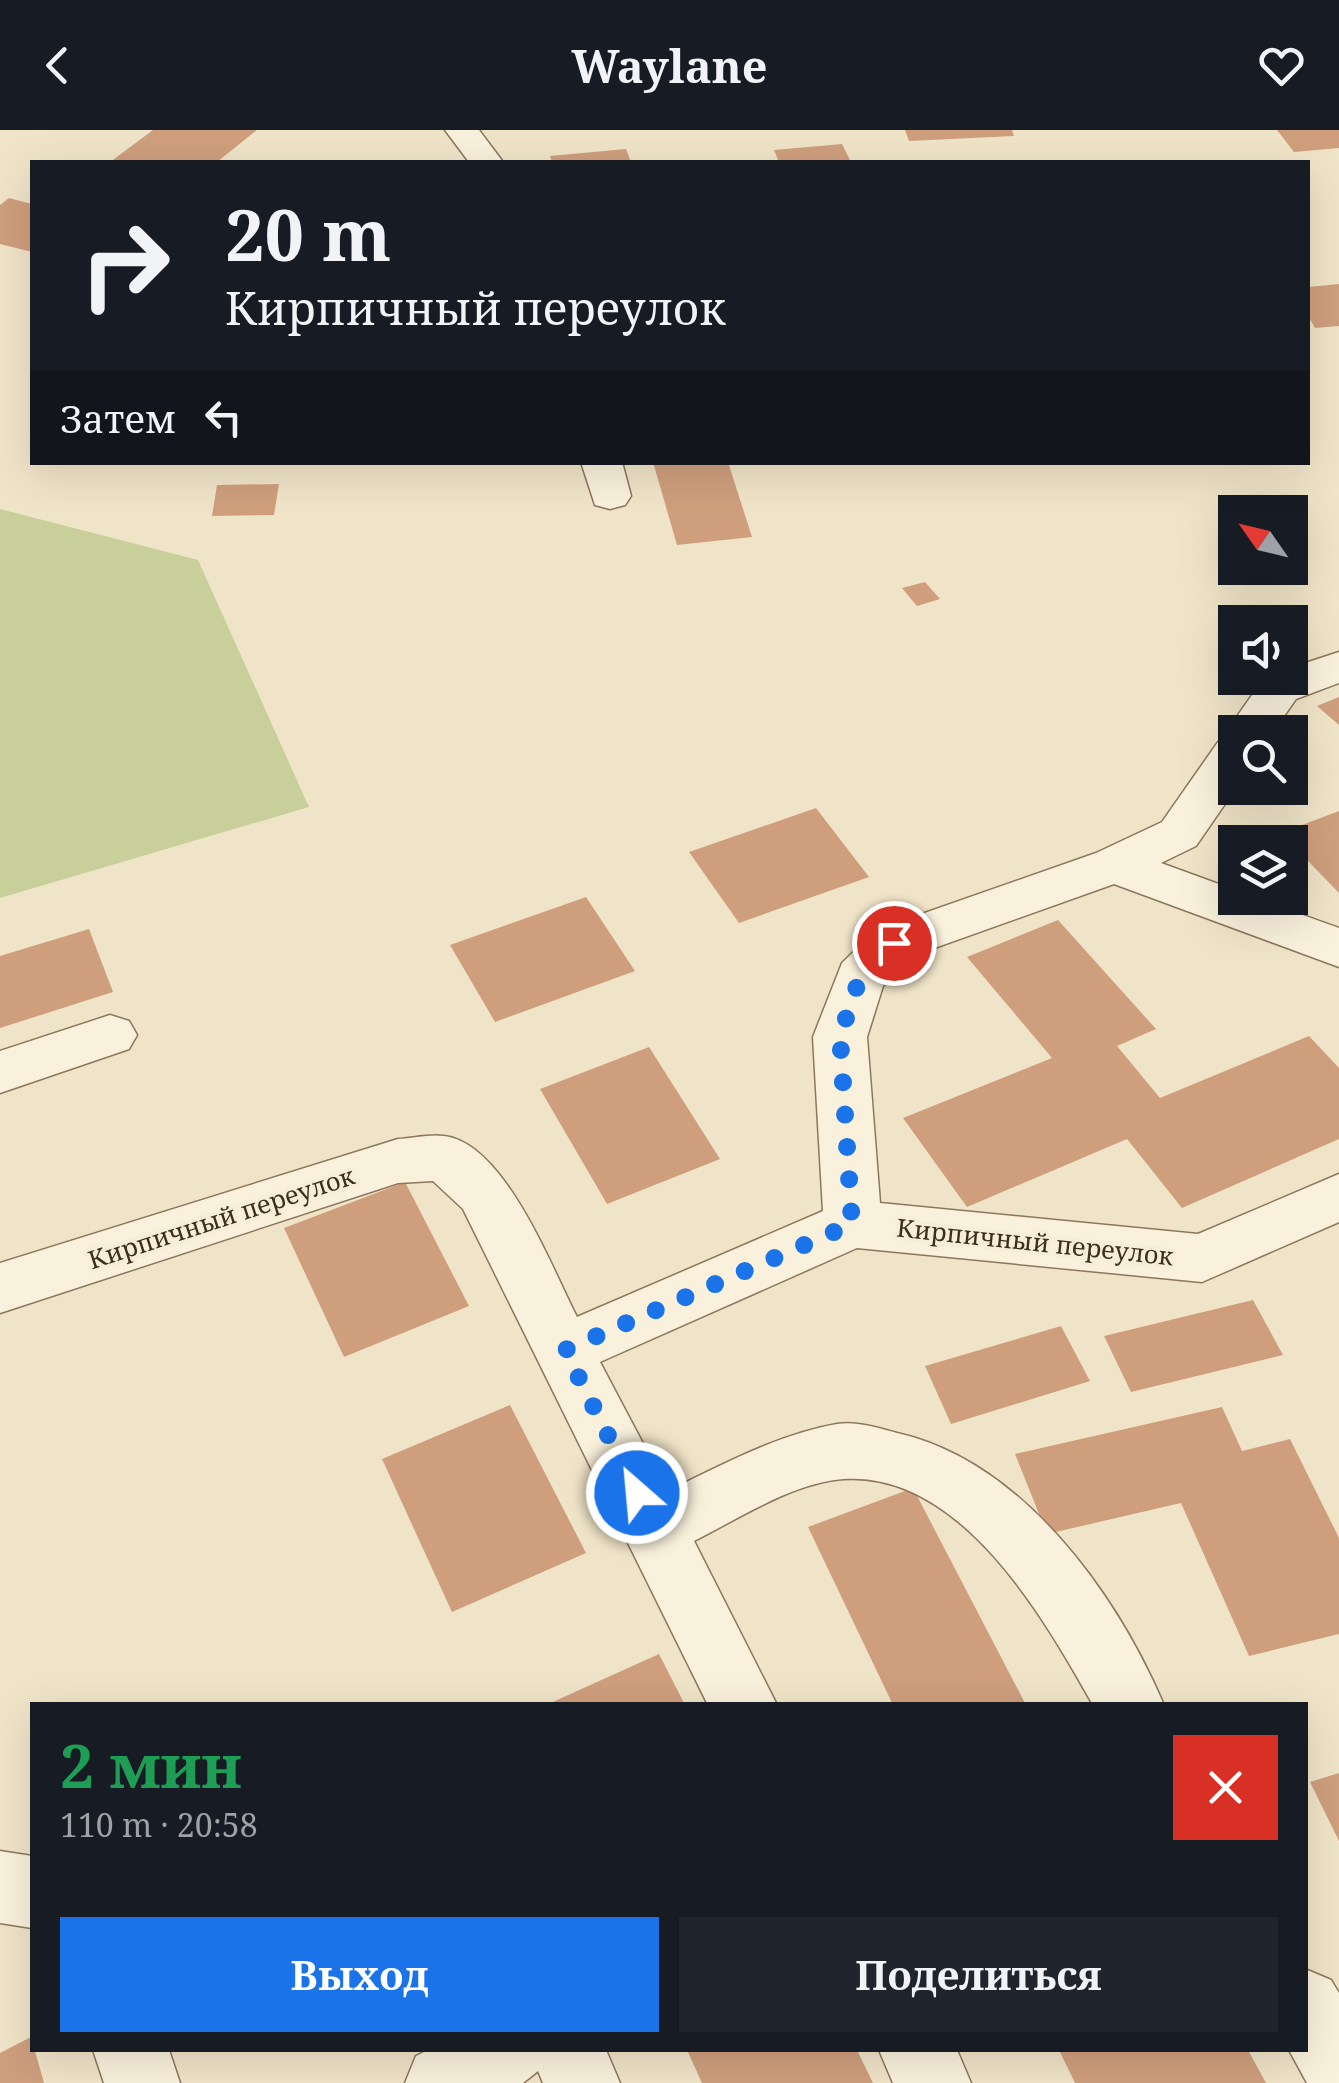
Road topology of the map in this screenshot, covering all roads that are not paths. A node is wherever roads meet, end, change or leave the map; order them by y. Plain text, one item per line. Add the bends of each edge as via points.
1 (1339, 666) edge
2 (1261, 715) edge
3 (1218, 779) edge
4 (1114, 865) junction
5 (1339, 948) edge
6 (110, 1035) dead end
7 (0, 1072) edge
8 (1339, 1197) edge
9 (852, 1224) junction
10 (0, 1288) edge
11 (565, 1350) junction
12 (654, 1529) junction
13 (741, 1702) edge
14 (1128, 1702) edge
15 (0, 1887) edge
16 (30, 1892) edge
17 (1308, 2011) edge
18 (132, 2052) edge
19 (505, 2052) edge
20 (568, 2052) edge
21 (918, 2052) edge
22 (1339, 2064) edge
23 (142, 2083) edge
24 (442, 2083) edge
25 (582, 2083) edge
26 (933, 2083) edge

1 - 2 street via 1280,688
3 - 4 street via 1180,834
4 - 5 street
4 - 9 street via 894,943 860,977 840,1036
6 - 7 street
8 - 9 street, Кирпичный переулок via 1202,1258
9 - 11 street, Кирпичный переулок
10 - 11 street, Кирпичный переулок via 398,1161 445,1158 484,1193
11 - 12 street
12 - 13 street
12 - 14 street via 773,1473 841,1451 905,1458 979,1498 1062,1589
15 - 16 street
17 - 22 street
18 - 23 street
19 - 24 street
20 - 25 street
21 - 26 street

